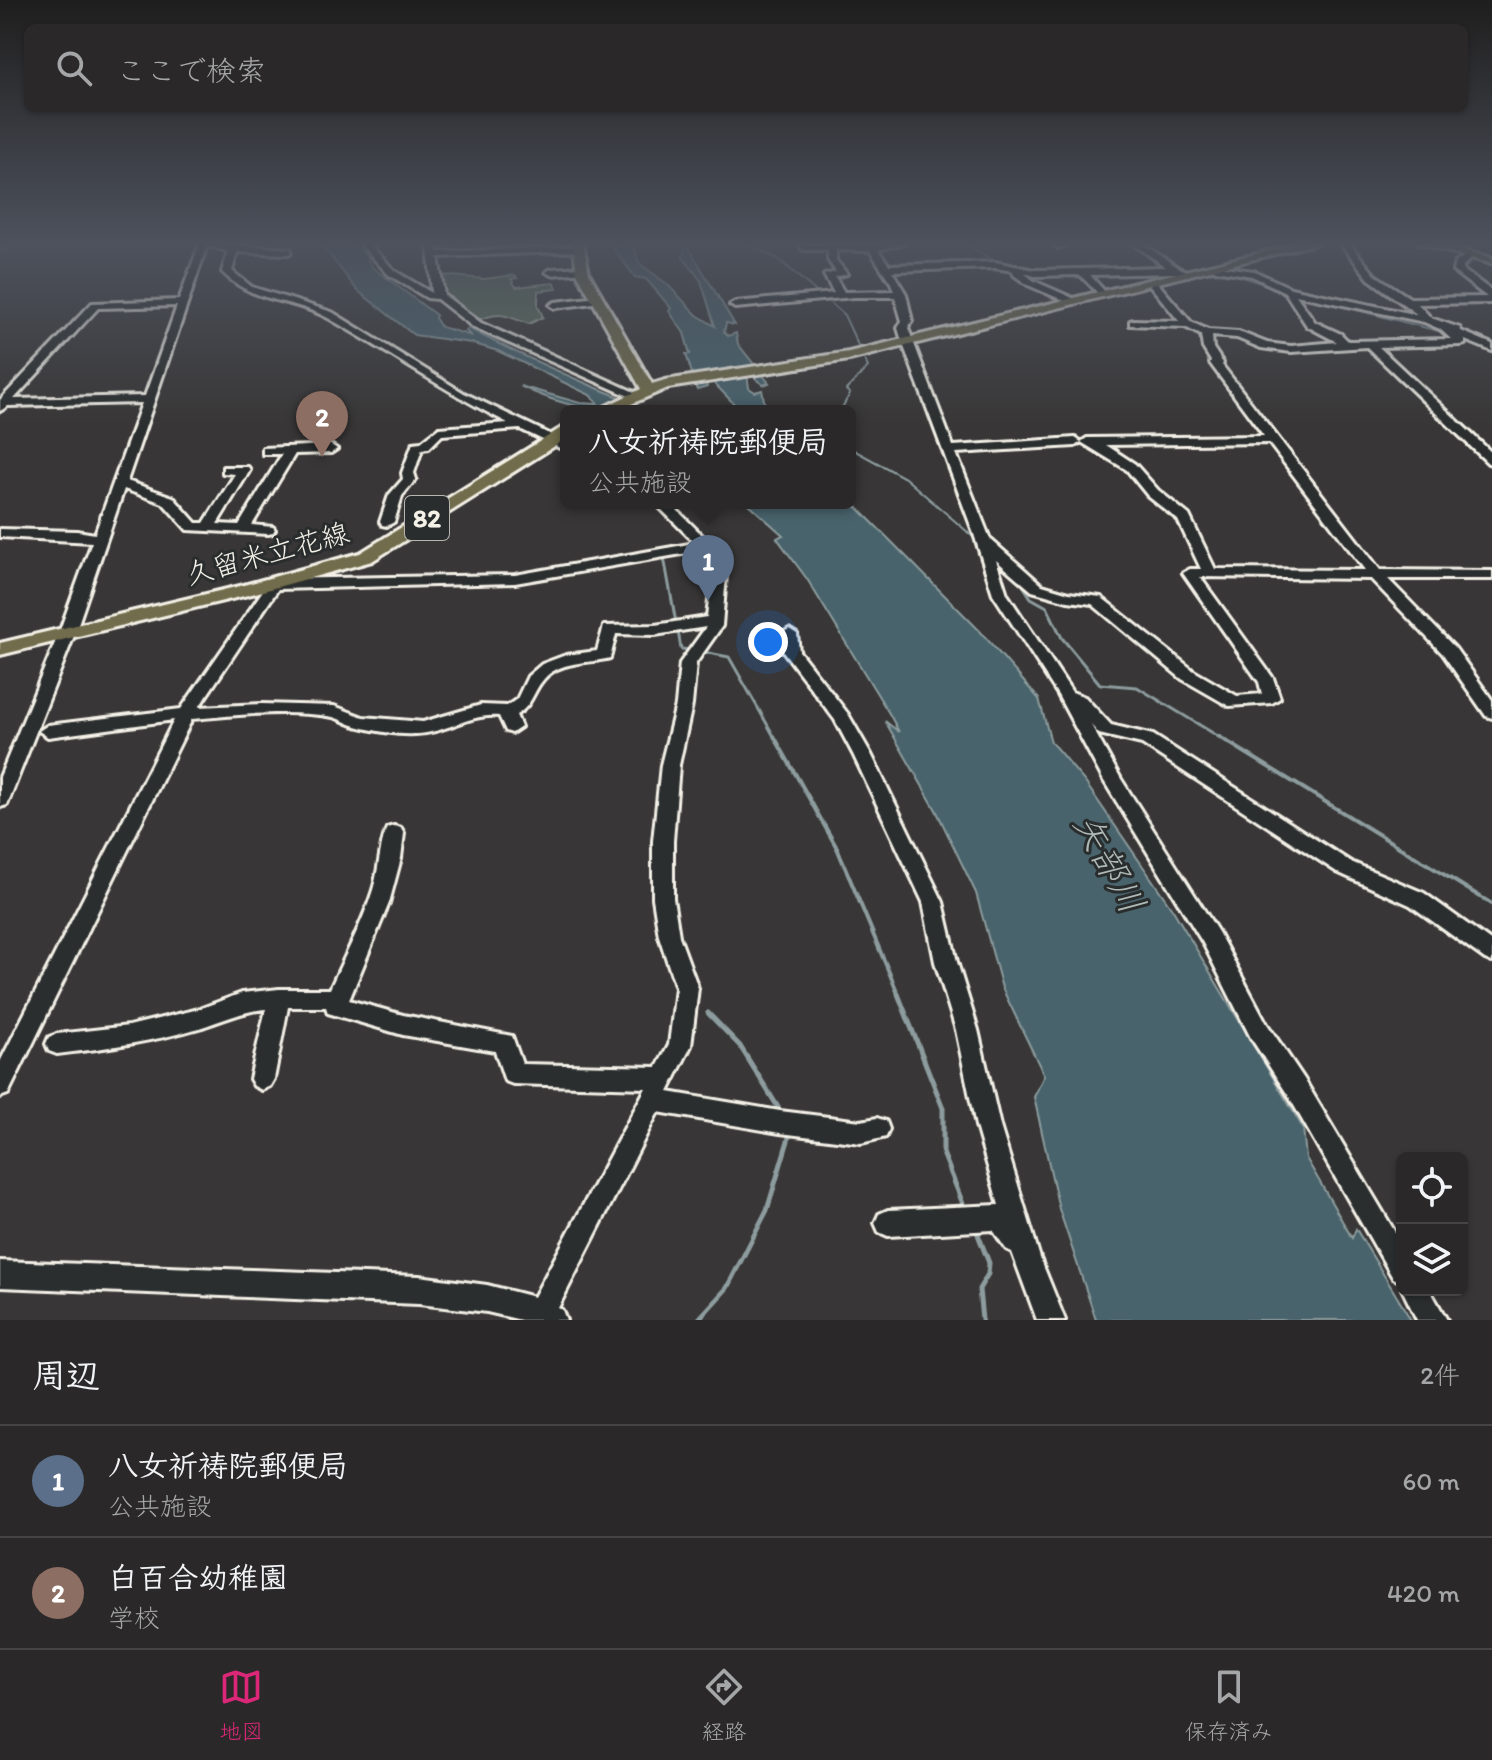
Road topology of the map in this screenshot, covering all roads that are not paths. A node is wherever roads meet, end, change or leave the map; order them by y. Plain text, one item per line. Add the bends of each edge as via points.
1 (113, 305) edge
2 (182, 305) edge
3 (298, 305) edge
4 (450, 305) edge
5 (555, 305) dead end
6 (558, 305) edge
7 (600, 305) edge
8 (735, 305) dead end
9 (739, 305) edge
10 (903, 305) edge
11 (1058, 305) edge
12 (1171, 305) edge
13 (1298, 305) edge
14 (1356, 305) edge
15 (1414, 305) edge
16 (1427, 320) junction
17 (1134, 323) dead end
18 (1187, 324) junction
19 (1456, 330) junction
20 (1206, 333) junction
21 (907, 341) junction
22 (1370, 344) junction
23 (1346, 345) junction
24 (1492, 348) edge
25 (638, 394) junction
26 (150, 399) junction
27 (1, 405) edge
28 (615, 405) edge
29 (520, 426) junction
30 (560, 438) edge
31 (1274, 439) junction
32 (560, 440) edge
33 (1085, 442) junction
34 (331, 449) dead end
35 (291, 450) junction
36 (947, 450) junction
37 (267, 451) dead end
38 (1492, 460) edge
39 (223, 476) dead end
40 (119, 483) junction
41 (236, 484) junction
42 (269, 484) junction
43 (668, 509) edge
44 (387, 522) dead end
45 (208, 527) junction
46 (244, 527) junction
47 (268, 530) dead end
48 (0, 533) edge
49 (99, 539) junction
50 (981, 539) junction
51 (704, 546) junction
52 (1204, 574) junction
53 (1376, 575) junction
54 (1492, 575) edge
55 (275, 583) junction
56 (715, 622) junction
57 (67, 633) junction
58 (789, 634) dead end
59 (0, 649) edge
60 (1066, 695) junction
61 (187, 712) junction
62 (1492, 712) edge
63 (48, 731) dead end
64 (0, 800) edge
65 (394, 833) dead end
66 (1492, 953) edge
67 (279, 998) junction
68 (338, 998) junction
69 (57, 1044) dead end
70 (262, 1079) dead end
71 (0, 1086) edge
72 (659, 1089) junction
73 (877, 1129) dead end
74 (888, 1223) dead end
75 (1027, 1258) junction
76 (1396, 1259) edge
77 (0, 1274) edge
78 (1419, 1296) edge
79 (544, 1318) edge
80 (1051, 1320) edge
81 (1433, 1320) edge

1 - 27 street via 95,305
2 - 26 street
3 - 29 street via 328,314 413,369
4 - 25 street via 477,325
5 - 6 street
7 - 25 main road
8 - 9 street
10 - 21 street
11 - 21 main road
12 - 18 street
13 - 23 street via 1311,324
14 - 16 street
15 - 16 street
16 - 19 street
17 - 18 street
18 - 20 street
19 - 22 street via 1445,330 1461,342
19 - 24 street
20 - 23 street via 1239,335 1291,349
20 - 31 street via 1215,363
21 - 25 main road via 849,356 685,380
21 - 36 street
22 - 23 street
22 - 38 street
25 - 28 main road
26 - 27 street
26 - 40 street
29 - 30 street
29 - 44 street via 439,432 417,446 410,479 396,495
31 - 33 street
31 - 53 street
32 - 55 main road, 久留米立花線 / 82 via 366,557
33 - 36 street
33 - 52 street via 1142,477 1184,518
34 - 35 street
35 - 37 street
35 - 42 street
36 - 50 street
39 - 41 street via 244,470
40 - 45 street via 168,500 192,527
40 - 49 street
41 - 42 street
41 - 45 street
42 - 46 street
43 - 51 street
45 - 46 street
46 - 47 street
48 - 49 street
49 - 57 street
50 - 52 street via 1037,588 1096,600 1218,693 1235,702 1272,698 1267,682 1190,573
50 - 60 street via 1000,594
51 - 55 street via 515,579
51 - 56 street via 719,574
52 - 53 street
53 - 54 street
53 - 62 street via 1449,651
55 - 57 main road, 久留米立花線 / 82
55 - 61 street
56 - 61 street via 655,630 609,629 604,655 563,661 535,677 525,704 510,720 497,710 475,711 424,728 362,722 339,712
56 - 72 street via 688,663 670,765 663,898 687,988 680,1046
57 - 59 main road, 久留米立花線 / 82
57 - 64 street
58 - 75 street via 791,651 849,730 933,902 988,1126
60 - 66 street via 1079,701 1105,730 1147,739 1344,867 1417,899
60 - 76 street
61 - 63 street
61 - 71 street
65 - 68 street via 364,942
67 - 68 street
67 - 69 street via 242,1002 129,1036
67 - 70 street
68 - 72 street via 336,1006 403,1025 504,1043 513,1074
72 - 73 street via 827,1128
72 - 79 street
74 - 75 street via 996,1217
75 - 80 street
77 - 79 street via 419,1290 484,1298
78 - 81 street

